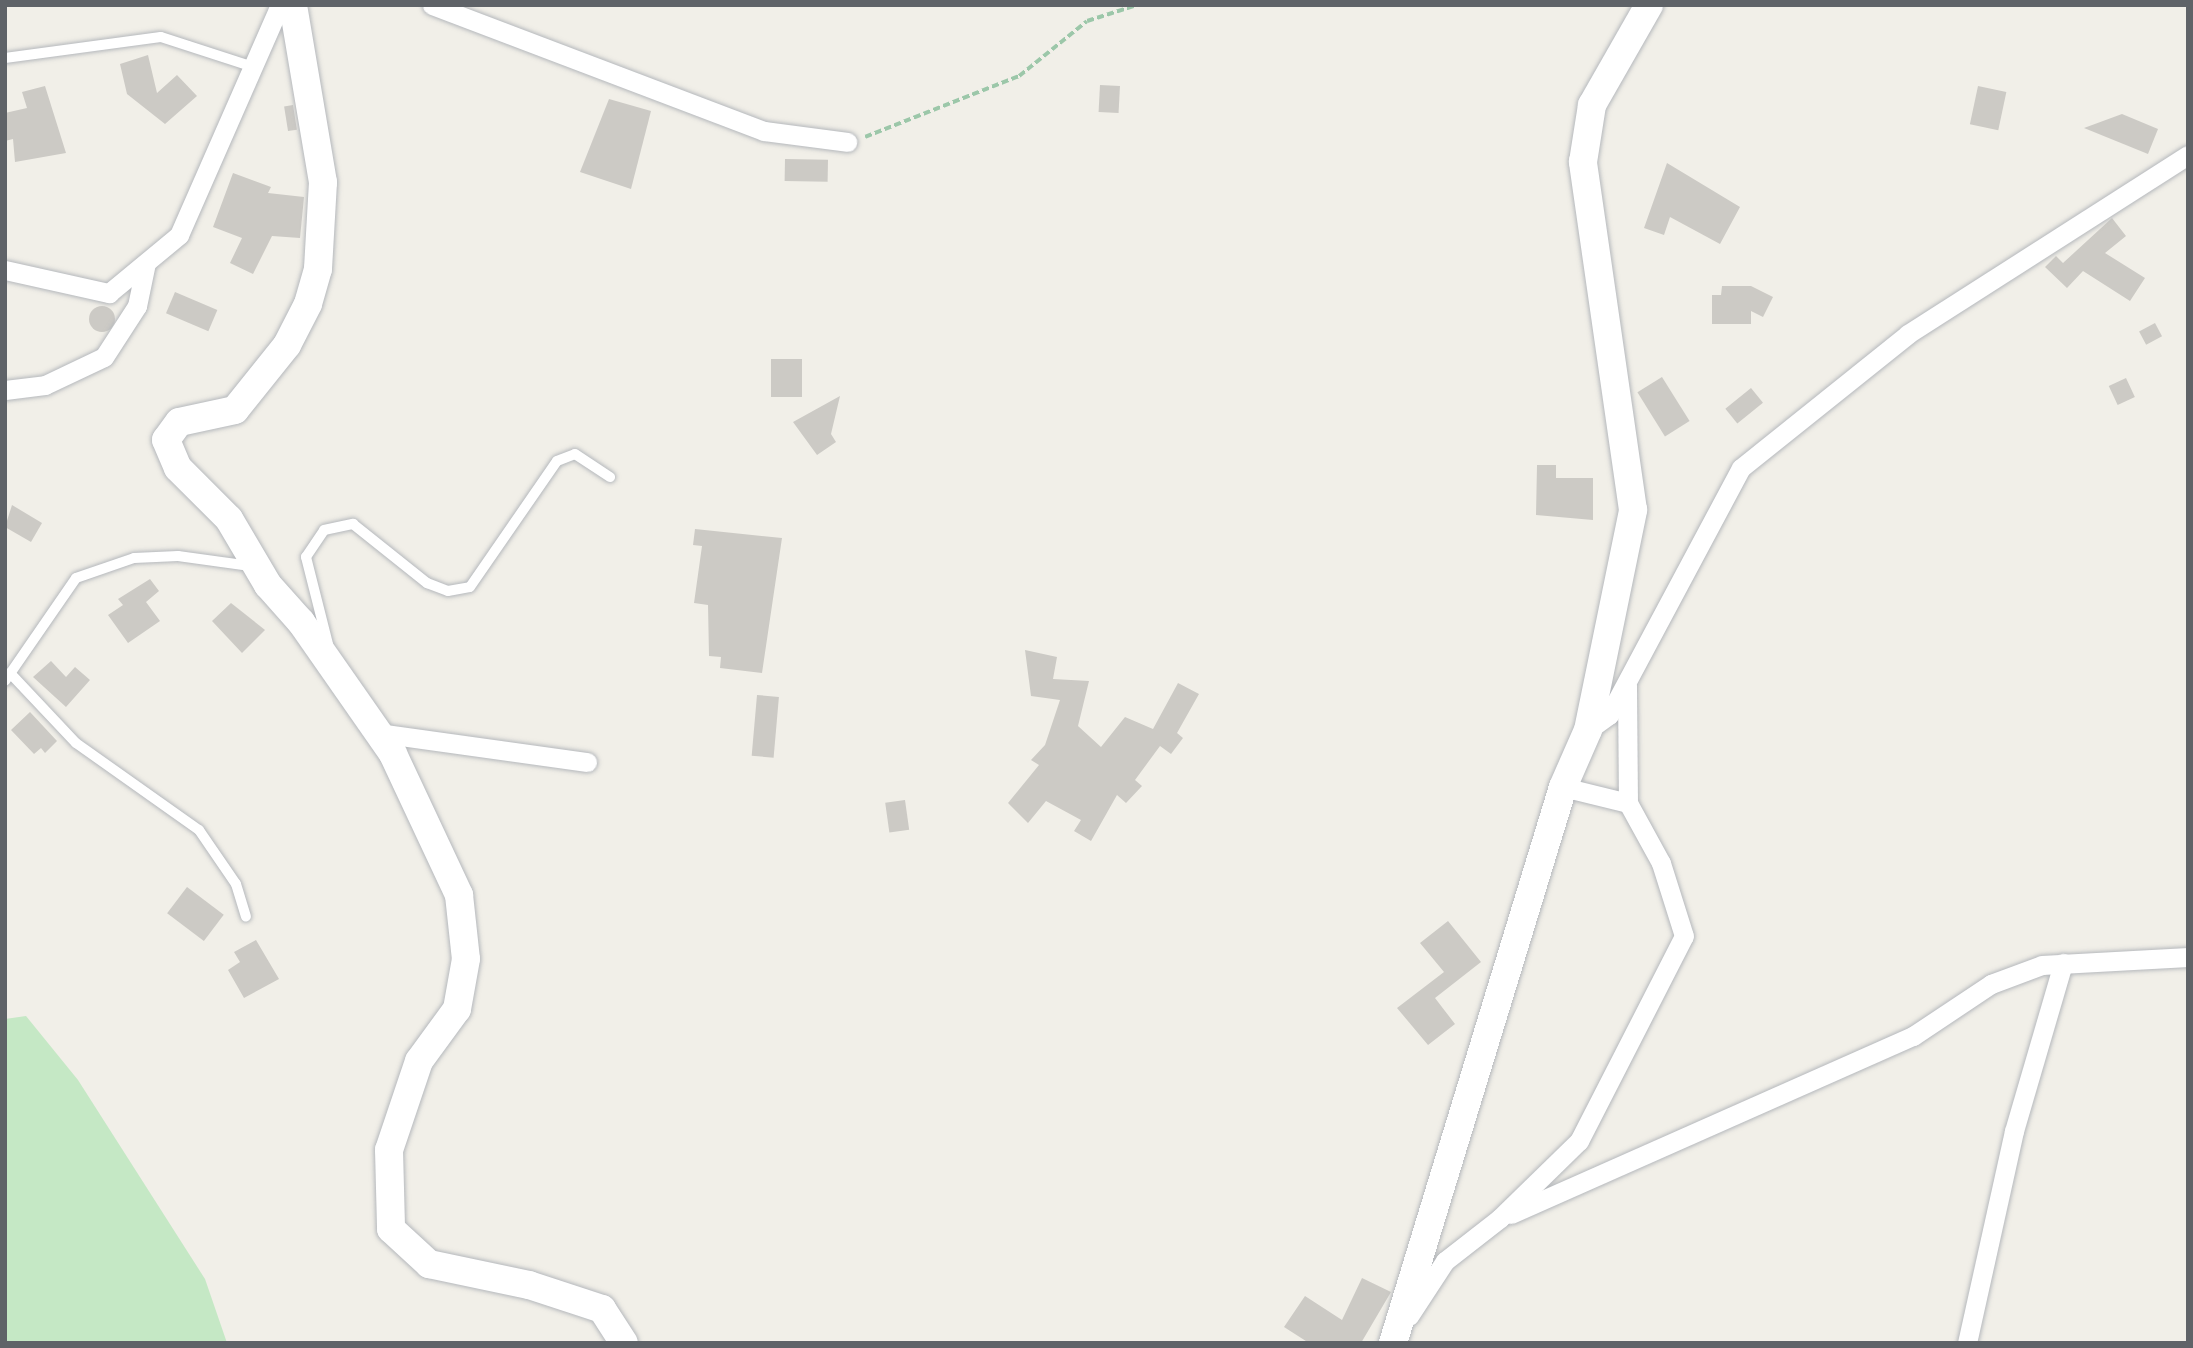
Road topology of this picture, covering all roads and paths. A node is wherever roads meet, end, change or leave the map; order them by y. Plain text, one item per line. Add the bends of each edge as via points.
1 (280, 5) edge
2 (293, 5) edge
3 (432, 5) edge
4 (1137, 5) edge
5 (1649, 5) edge
6 (5, 58) edge
7 (250, 66) junction
8 (847, 142) joint
9 (2188, 155) edge
10 (146, 263) junction
11 (5, 270) edge
12 (5, 390) edge
13 (610, 477) dead end
14 (257, 567) junction
15 (8, 677) edge
16 (339, 678) junction
17 (1626, 684) junction
18 (1588, 730) junction
19 (378, 733) junction
20 (587, 762) dead end
21 (1563, 787) junction
22 (1628, 803) junction
23 (246, 917) dead end
24 (2188, 957) edge
25 (2063, 963) junction
26 (1500, 1218) junction
27 (1397, 1336) edge
28 (624, 1343) edge
29 (1967, 1343) edge

1 - 7 street
2 - 14 street via 323,182 318,269 308,304 287,345 234,410 179,422 166,440 178,468 229,519
3 - 8 street via 764,131
4 - 8 path via 1087,21 1019,76
5 - 18 street via 1592,105 1585,135 1584,200 1633,510
6 - 7 lane via 160,37
7 - 10 street via 180,235
9 - 17 street via 1908,334 1741,468
10 - 11 street via 109,293
10 - 12 street via 137,306 104,357 45,386
13 - 16 lane via 575,454 557,461 470,587 448,592 427,583 353,524 324,530 306,557
14 - 15 lane via 178,556 134,558 76,578
14 - 16 street
15 - 23 lane via 76,743 199,830 236,884
16 - 19 street
17 - 18 street via 1609,715
17 - 22 street
18 - 21 street
19 - 20 street
19 - 28 street via 459,895 466,959 457,1009 419,1061 389,1150 391,1229 429,1264 529,1284 602,1309
21 - 22 street
21 - 27 street
22 - 26 street via 1661,863 1684,936 1579,1141
24 - 25 street
25 - 26 street via 1991,984 1913,1036
25 - 29 street via 2014,1131
26 - 27 street via 1445,1261

